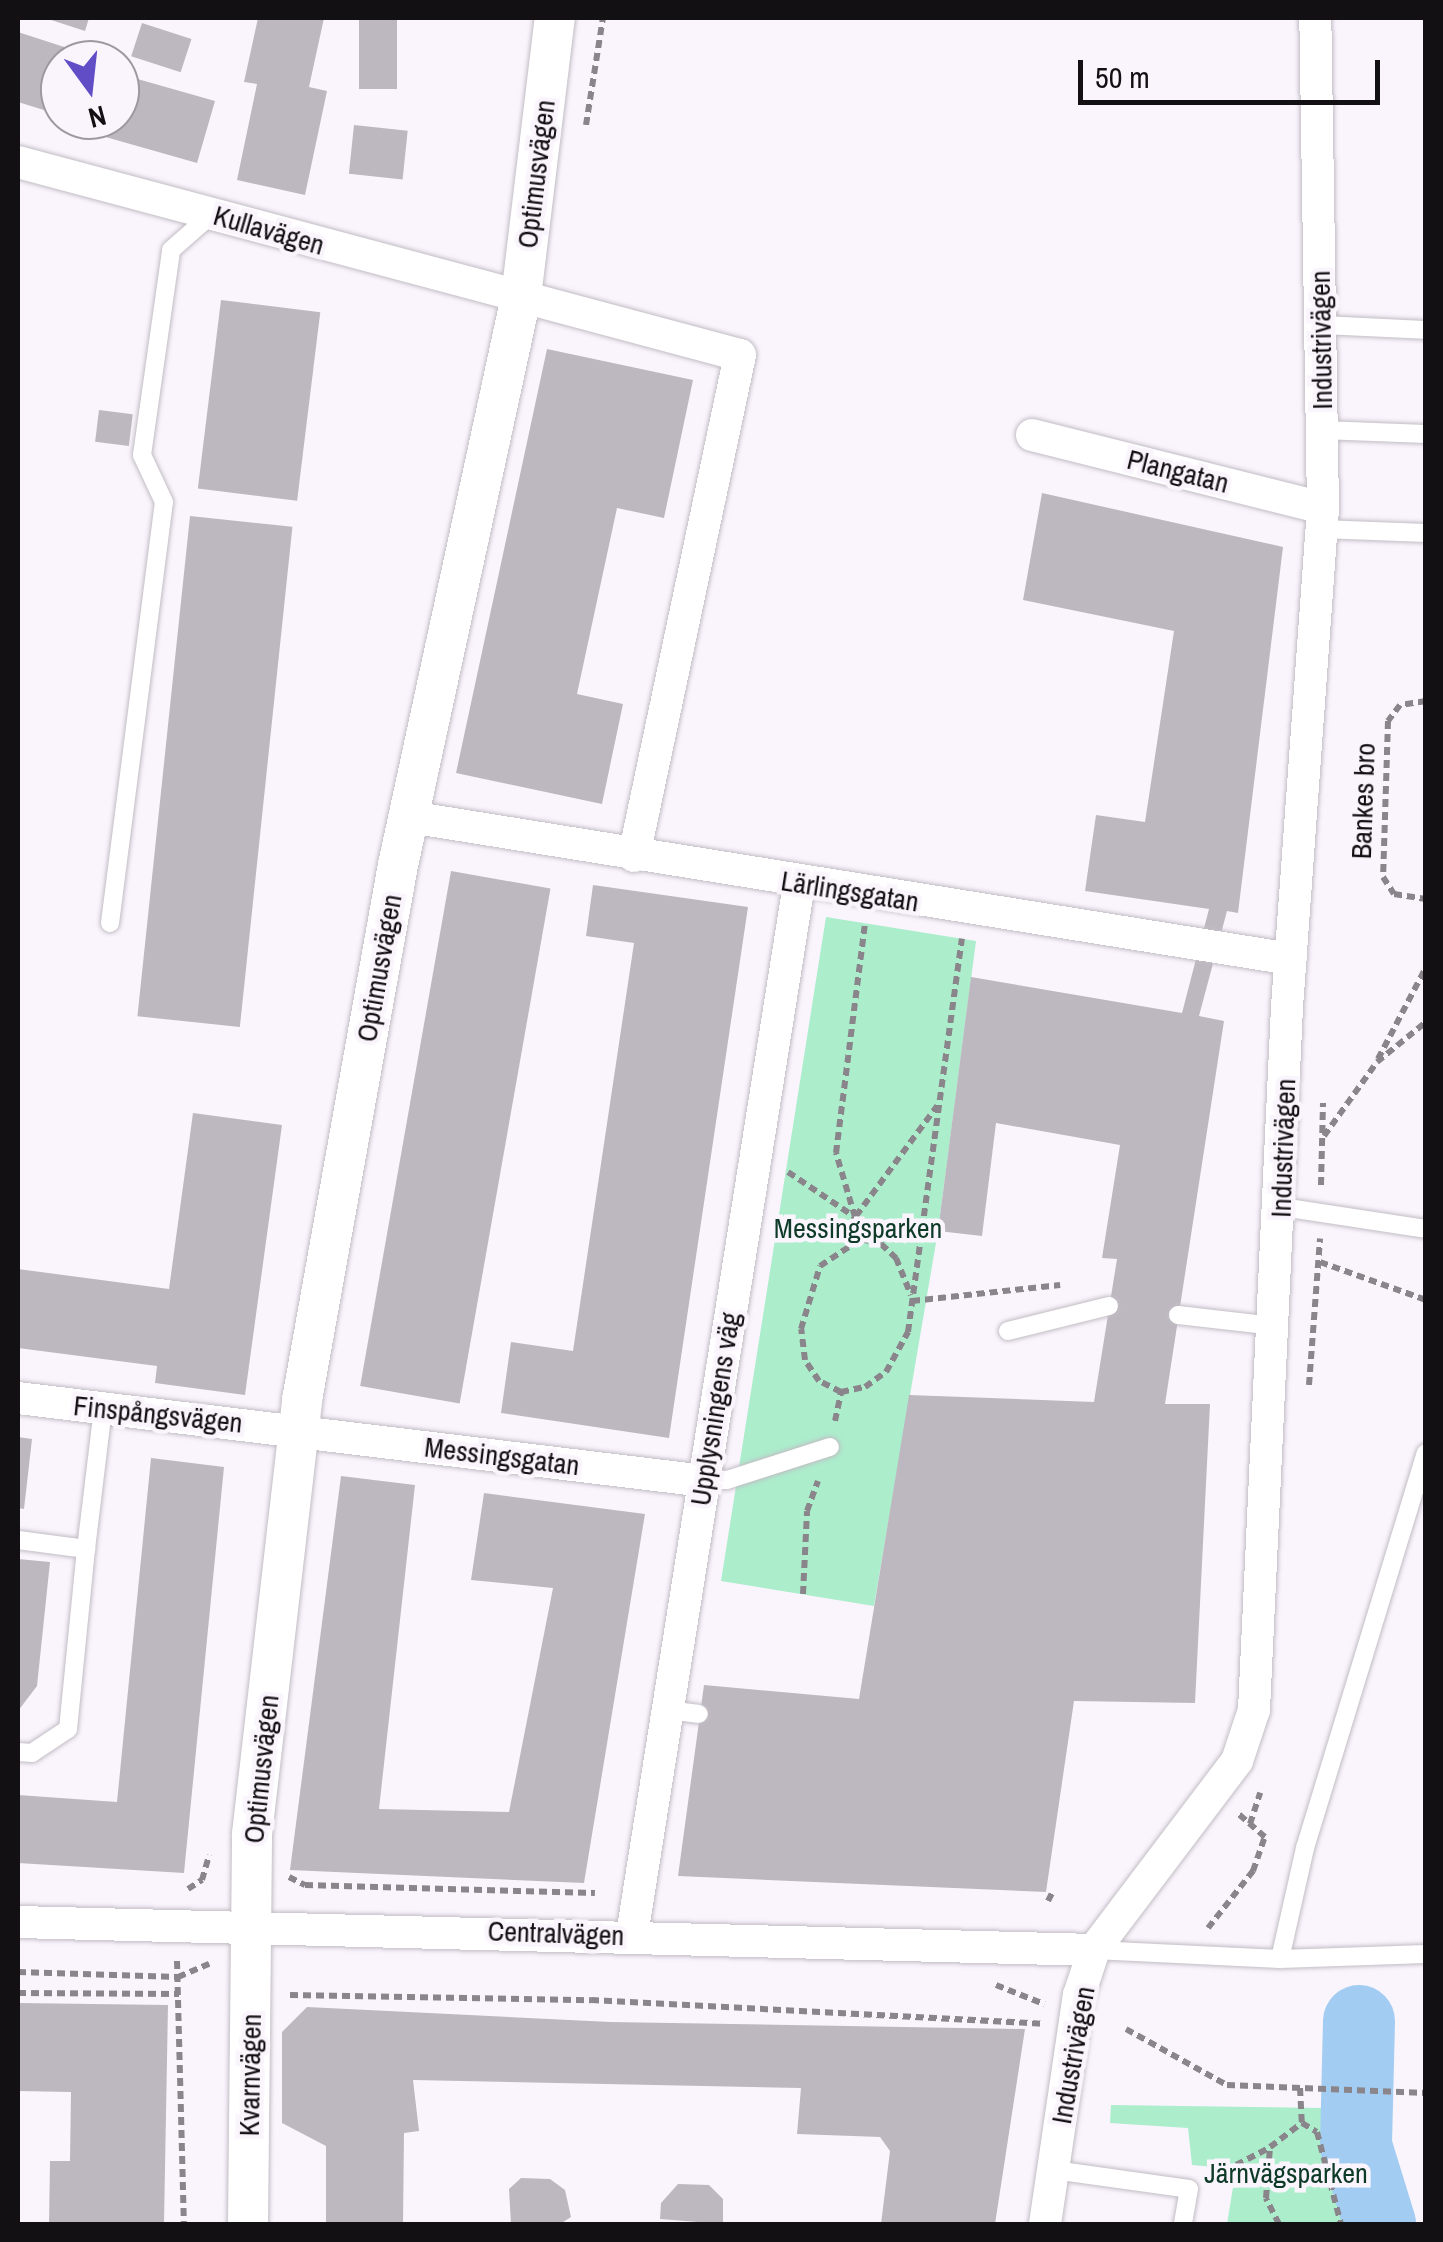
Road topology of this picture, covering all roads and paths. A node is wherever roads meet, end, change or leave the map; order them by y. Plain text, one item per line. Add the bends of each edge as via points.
1 (555, 18) edge
2 (1315, 18) edge
3 (18, 162) edge
4 (212, 214) junction
5 (521, 297) junction
6 (1321, 325) junction
7 (1426, 330) edge
8 (1322, 430) junction
9 (1426, 434) edge
10 (1032, 435) dead end
11 (1322, 518) junction
12 (1426, 533) edge
13 (1426, 701) edge
14 (410, 817) junction
15 (634, 856) junction
16 (800, 884) junction
17 (1426, 899) edge
18 (866, 918) dead end
19 (110, 923) dead end
20 (963, 933) dead end
21 (1291, 959) junction
22 (1426, 967) edge
23 (1426, 1022) edge
24 (1377, 1062) junction
25 (940, 1102) junction
26 (1322, 1139) dead end
27 (776, 1161) dead end
28 (1282, 1208) junction
29 (855, 1218) junction
30 (1426, 1230) edge
31 (861, 1239) junction
32 (1320, 1262) dead end
33 (1066, 1284) dead end
34 (1426, 1300) edge
35 (912, 1301) junction
36 (1110, 1306) dead end
37 (1178, 1315) dead end
38 (1274, 1326) junction
39 (1008, 1331) dead end
40 (841, 1392) junction
41 (18, 1398) edge
42 (103, 1408) junction
43 (299, 1431) junction
44 (830, 1447) junction
45 (1426, 1454) edge
46 (705, 1481) junction
47 (18, 1540) edge
48 (86, 1548) junction
49 (803, 1594) dead end
50 (18, 1752) edge
51 (1265, 1837) dead end
52 (284, 1866) dead end
53 (1052, 1892) dead end
54 (595, 1893) dead end
55 (1048, 1901) dead end
56 (18, 1922) edge
57 (252, 1926) junction
58 (632, 1935) junction
59 (1201, 1936) dead end
60 (1094, 1950) junction
61 (1426, 1954) edge
62 (1280, 1958) junction
63 (18, 1972) edge
64 (18, 1993) edge
65 (179, 1994) junction
66 (280, 1995) dead end
67 (1048, 2025) dead end
68 (1126, 2030) dead end
69 (1302, 2088) junction
70 (1426, 2093) edge
71 (1302, 2123) junction
72 (1270, 2147) junction
73 (1054, 2170) junction
74 (1189, 2189) junction
75 (184, 2224) edge
76 (248, 2224) edge
77 (1046, 2224) edge
78 (1183, 2224) edge
79 (1280, 2224) edge
80 (1341, 2224) edge

1 - 5 street, Optimusvägen
2 - 6 street, Industrivägen
3 - 4 street, Kullavägen
4 - 5 street, Kullavägen
4 - 19 lane via 171,250 168,268 142,455 164,502
5 - 14 street, Optimusvägen
5 - 15 street via 740,355
6 - 7 lane
6 - 8 street, Industrivägen
8 - 9 lane
8 - 11 street, Industrivägen
10 - 11 street, Plangatan
11 - 12 lane
11 - 21 street, Industrivägen
13 - 17 path, Bankes bro via 1400,704 1388,721 1384,877 1394,894
14 - 15 street, Lärlingsgatan
14 - 43 street, Optimusvägen
15 - 16 street, Lärlingsgatan
16 - 21 street, Lärlingsgatan
16 - 46 street, Upplysningens väg
18 - 29 path via 836,1153
20 - 25 path
21 - 28 street, Industrivägen
22 - 24 path
23 - 24 path
24 - 26 path
25 - 29 path
25 - 35 path
27 - 29 path
28 - 30 lane
28 - 38 street, Industrivägen
29 - 31 path
31 - 35 path via 882,1244 896,1258
31 - 40 path via 820,1266 801,1328 804,1360 819,1382
32 - 34 path
33 - 35 path
35 - 40 path via 908,1332 886,1372 865,1387
36 - 39 lane
37 - 38 lane
38 - 60 street, Industrivägen via 1254,1710 1237,1761
40 - 44 path
41 - 42 street, Finspångsvägen
42 - 43 street, Finspångsvägen
42 - 48 lane
43 - 46 street, Messingsgatan
43 - 57 street, Optimusvägen via 252,1834
44 - 46 lane
44 - 49 path via 807,1511
45 - 62 lane via 1305,1848
46 - 58 street, Upplysningens väg via 683,1712
47 - 48 lane
48 - 50 lane via 68,1729 32,1753
51 - 59 path via 1252,1871
52 - 54 path via 305,1885
53 - 55 path
56 - 57 street, Centralvägen
57 - 58 street, Centralvägen
57 - 76 street, Kvarnvägen
58 - 60 street, Centralvägen
60 - 62 lane
60 - 73 street, Industrivägen via 1079,1996
61 - 62 lane
63 - 65 path via 178,1977
64 - 65 path
65 - 75 path
66 - 67 path via 591,2000
68 - 69 path via 1227,2084
69 - 70 path
69 - 71 path
71 - 72 path
71 - 80 path via 1317,2132
72 - 74 path
72 - 79 path via 1266,2198
73 - 74 lane
73 - 77 street, Industrivägen
74 - 78 lane

